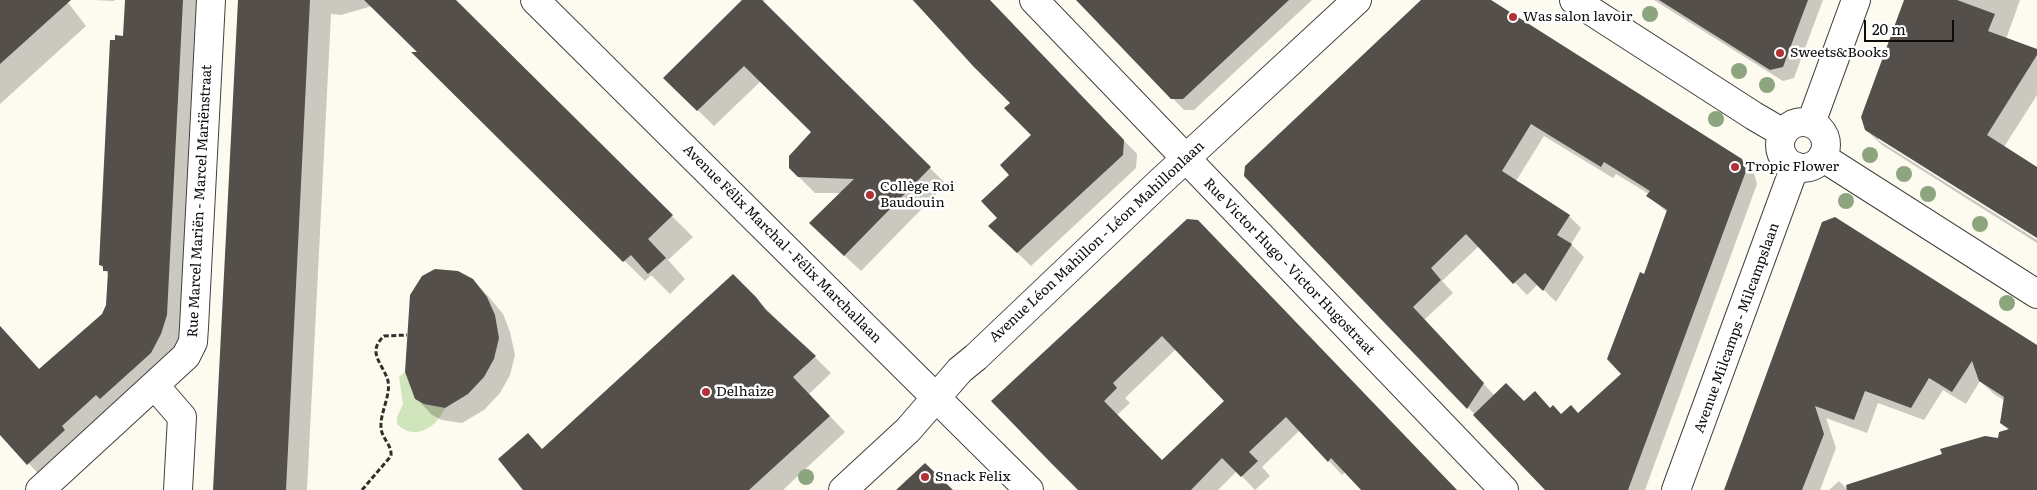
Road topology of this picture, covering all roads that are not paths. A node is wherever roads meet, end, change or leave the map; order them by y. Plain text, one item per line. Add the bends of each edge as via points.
1 (211, 0) edge
2 (535, 0) edge
3 (1034, 0) edge
4 (1357, 0) edge
5 (1574, 0) edge
6 (1856, 0) edge
7 (1811, 123) junction
8 (1783, 133) junction
9 (1822, 157) junction
10 (1185, 159) junction
11 (1795, 166) junction
12 (2037, 294) edge
13 (155, 386) junction
14 (936, 397) junction
15 (40, 490) edge
16 (178, 490) edge
17 (843, 490) edge
18 (1029, 490) edge
19 (1504, 490) edge
20 (1676, 490) edge

1 - 13 street, Rue Marcel Mariën - Marcel Mariënstraat via 193,342 186,356
2 - 14 street, Avenue Félix Marchal - Félix Marchallaan
3 - 10 street, Rue Victor Hugo - Victor Hugostraat
4 - 10 street, Avenue Léon Mahillon - Léon Mahillonlaan
5 - 8 street
6 - 7 street
7 - 8 street via 1797,122
7 - 9 street via 1824,135 1826,146
8 - 11 street via 1781,152
9 - 11 street via 1810,166
9 - 12 street
10 - 14 street, Avenue Léon Mahillon - Léon Mahillonlaan via 960,370
10 - 19 street, Rue Victor Hugo - Victor Hugostraat
11 - 20 street, Avenue Milcamps - Milcampslaan
13 - 15 street, Rue Marcel Mariën - Marcel Mariënstraat
13 - 16 street via 182,417
14 - 17 street, Avenue Léon Mahillon - Léon Mahillonlaan via 908,430
14 - 18 street, Avenue Félix Marchal - Félix Marchallaan

